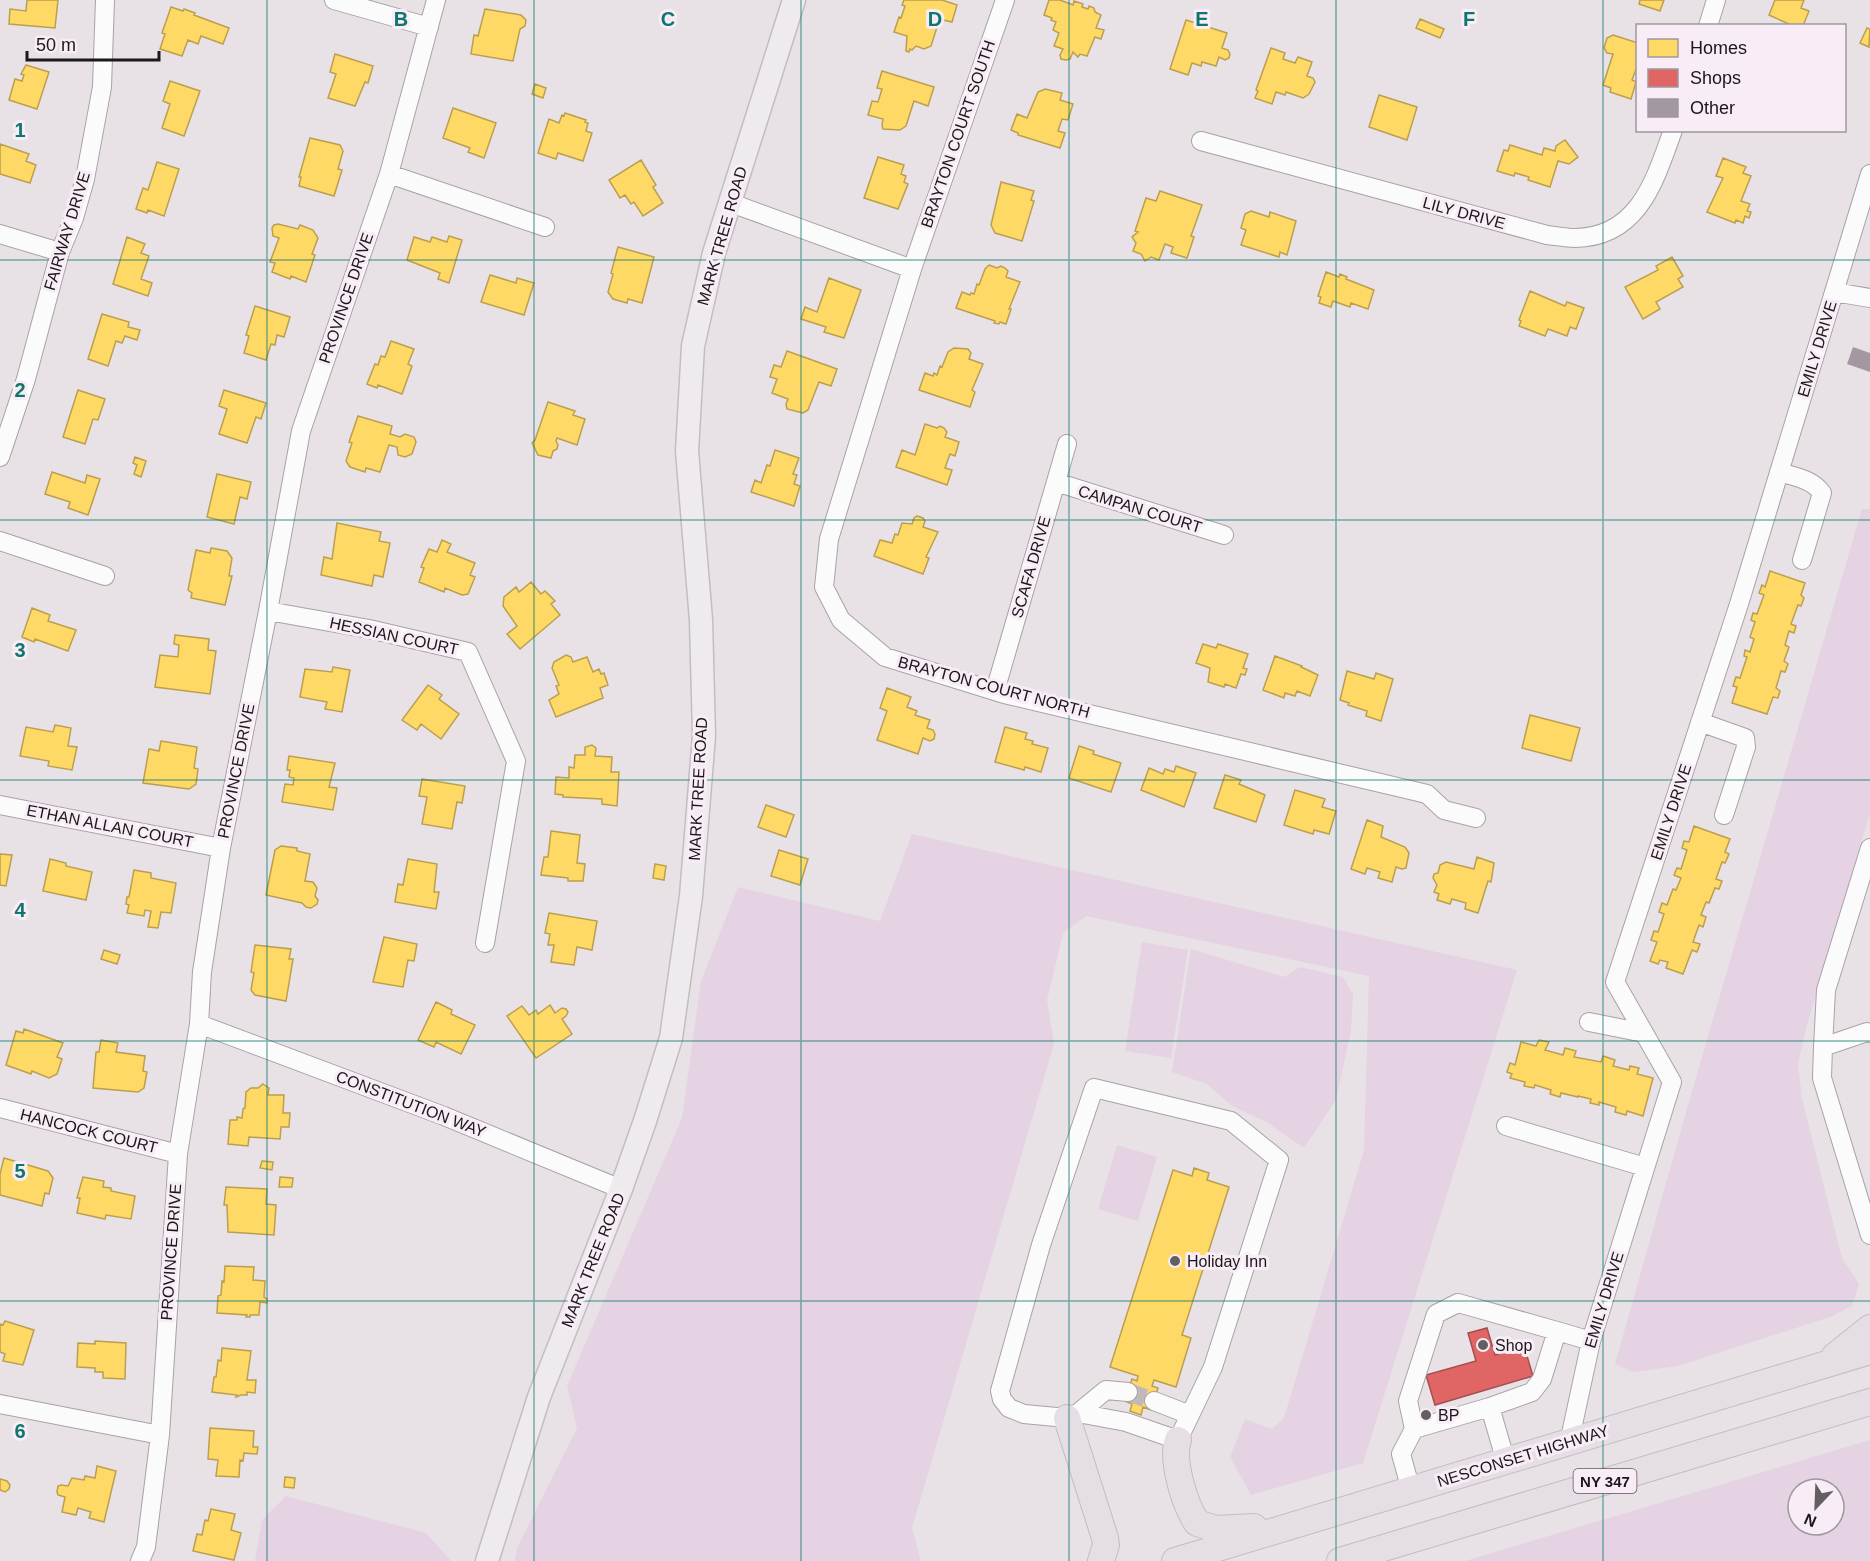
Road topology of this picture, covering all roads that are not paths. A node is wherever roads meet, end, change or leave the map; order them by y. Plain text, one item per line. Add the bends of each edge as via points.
1 (105, 0) edge
2 (334, 0) edge
3 (436, 0) edge
4 (794, 0) edge
5 (1005, 0) edge
6 (1716, 0) edge
7 (1709, 24) edge
8 (429, 27) junction
9 (1672, 132) edge
10 (1201, 141) dead end
11 (389, 174) junction
12 (1870, 174) edge
13 (731, 204) junction
14 (1864, 214) edge
15 (545, 226) dead end
16 (0, 234) edge
17 (60, 252) junction
18 (912, 268) junction
19 (1834, 291) junction
20 (1870, 298) edge
21 (1067, 444) dead end
22 (0, 457) edge
23 (1779, 472) junction
24 (1056, 482) junction
25 (1224, 535) dead end
26 (0, 541) edge
27 (1802, 560) dead end
28 (105, 576) dead end
29 (268, 610) junction
30 (995, 690) junction
31 (1700, 722) junction
32 (0, 805) edge
33 (1724, 815) dead end
34 (1476, 818) dead end
35 (221, 848) junction
36 (1870, 848) edge
37 (485, 943) dead end
38 (1589, 1022) dead end
39 (199, 1024) junction
40 (1644, 1033) junction
41 (1870, 1033) edge
42 (1823, 1047) junction
43 (0, 1108) edge
44 (1506, 1126) dead end
45 (178, 1154) junction
46 (1645, 1167) junction
47 (621, 1189) junction
48 (1870, 1235) edge
49 (1870, 1328) edge
50 (1557, 1331) junction
51 (1591, 1341) junction
52 (1870, 1351) edge
53 (1824, 1365) junction
54 (1128, 1392) tunnel mouth
55 (1154, 1401) tunnel mouth
56 (1870, 1402) edge
57 (0, 1404) edge
58 (1490, 1407) junction
59 (1073, 1416) junction
60 (1190, 1416) junction
61 (1414, 1429) junction
62 (160, 1435) junction
63 (1178, 1440) junction
64 (1569, 1443) junction
65 (1506, 1462) junction
66 (1411, 1490) junction
67 (1299, 1524) junction
68 (140, 1561) edge
69 (487, 1561) edge
70 (1101, 1561) edge
71 (1175, 1561) edge
72 (1340, 1561) edge

1 - 17 street, FAIRWAY DRIVE via 102,87 85,178
2 - 8 street
3 - 8 street, PROVINCE DRIVE
4 - 13 main road, MARK TREE ROAD
5 - 18 street, BRAYTON COURT SOUTH
6 - 7 street
8 - 11 street, PROVINCE DRIVE
9 - 10 street, LILY DRIVE via 1651,190 1640,206 1604,234 1575,238 1547,235
11 - 15 street
11 - 29 street, PROVINCE DRIVE via 301,431
12 - 14 street, EMILY DRIVE
13 - 18 street
13 - 47 main road, MARK TREE ROAD via 714,253 693,345 687,451 701,620 704,736 691,896 671,1038
14 - 19 street, EMILY DRIVE
16 - 17 street
17 - 22 street, FAIRWAY DRIVE via 26,379
18 - 30 street, BRAYTON COURT NORTH via 829,539 824,587 841,620 885,657
19 - 20 street
19 - 23 street, EMILY DRIVE
21 - 24 street, SCAFA DRIVE
23 - 27 street via 1806,480 1822,493
23 - 31 street, EMILY DRIVE
24 - 25 street, CAMPAN COURT
24 - 30 street, SCAFA DRIVE
26 - 28 street
29 - 35 street, PROVINCE DRIVE
29 - 37 street, HESSIAN COURT via 468,652 516,761
30 - 34 street, BRAYTON COURT NORTH via 1427,794 1444,810
31 - 33 street via 1745,738 1746,747
31 - 40 street, EMILY DRIVE via 1615,982
32 - 35 street, ETHAN ALLAN COURT
35 - 39 street, PROVINCE DRIVE via 202,972
36 - 42 street via 1826,990
38 - 40 street
39 - 45 street, PROVINCE DRIVE
39 - 47 street, CONSTITUTION WAY via 444,1116
40 - 46 street, EMILY DRIVE via 1672,1082
41 - 42 street
42 - 48 street via 1822,1078
43 - 45 street, HANCOCK COURT
44 - 46 street
45 - 62 street, PROVINCE DRIVE
46 - 51 street, EMILY DRIVE
47 - 69 main road, MARK TREE ROAD via 539,1396
49 - 53 highway
50 - 51 street
50 - 58 street via 1542,1379 1532,1392
50 - 61 street via 1458,1303 1436,1314 1408,1401
51 - 64 street, EMILY DRIVE
52 - 53 highway, NESCONSET HIGHWAY
53 - 64 highway, NESCONSET HIGHWAY
54 - 59 street via 1106,1390
55 - 60 street
56 - 72 highway, NY 347
57 - 62 street
58 - 61 street
58 - 65 street
59 - 60 street via 1024,1414 1009,1408 1000,1391 1041,1245 1094,1088 1231,1121 1279,1160 1213,1367
59 - 63 street via 1126,1422
59 - 70 highway via 1105,1538
60 - 63 street
61 - 66 street via 1401,1455
62 - 68 street, PROVINCE DRIVE via 146,1547
63 - 67 highway via 1177,1467 1197,1523 1216,1529
64 - 65 highway, NESCONSET HIGHWAY
65 - 66 highway, NESCONSET HIGHWAY
66 - 67 highway, NESCONSET HIGHWAY
67 - 71 highway, NESCONSET HIGHWAY

